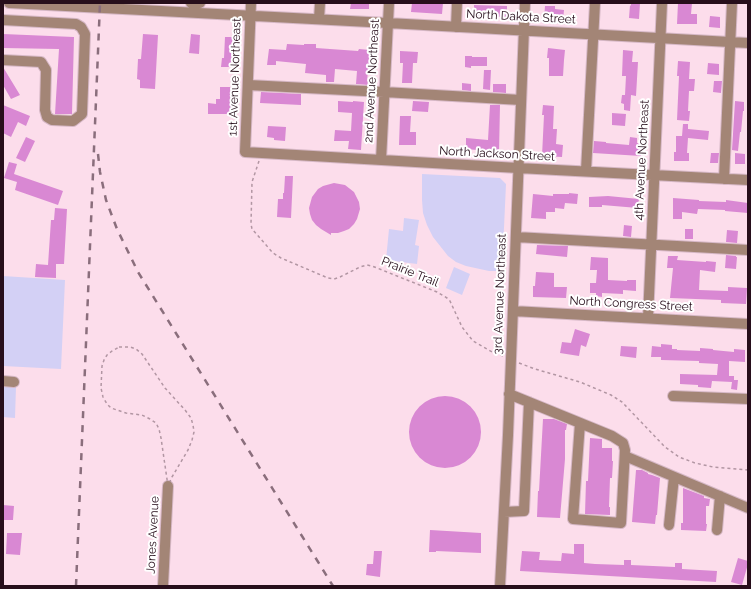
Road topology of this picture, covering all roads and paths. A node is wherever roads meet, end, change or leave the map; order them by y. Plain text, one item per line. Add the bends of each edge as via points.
1 (9, 3) edge
2 (251, 3) edge
3 (320, 3) edge
4 (389, 3) edge
5 (457, 3) edge
6 (525, 3) edge
7 (594, 3) edge
8 (662, 3) edge
9 (732, 3) edge
10 (190, 6) edge
11 (200, 6) edge
12 (157, 7) edge
13 (251, 16) junction
14 (319, 19) junction
15 (3, 20) edge
16 (388, 23) junction
17 (456, 27) junction
18 (524, 31) junction
19 (593, 34) junction
20 (661, 38) junction
21 (730, 42) junction
22 (748, 43) edge
23 (3, 60) edge
24 (248, 85) junction
25 (384, 92) junction
26 (521, 100) junction
27 (245, 152) joint
28 (260, 153) junction
29 (381, 160) junction
30 (518, 168) junction
31 (586, 171) junction
32 (655, 175) junction
33 (724, 179) junction
34 (748, 180) edge
35 (516, 237) junction
36 (651, 244) junction
37 (748, 250) edge
38 (513, 311) junction
39 (648, 318) junction
40 (748, 324) edge
41 (511, 359) junction
42 (3, 381) edge
43 (14, 382) dead end
44 (509, 394) junction
45 (673, 396) dead end
46 (748, 399) edge
47 (529, 402) junction
48 (580, 423) junction
49 (625, 456) junction
50 (748, 470) edge
51 (674, 477) junction
52 (168, 486) junction
53 (720, 496) junction
54 (748, 508) edge
55 (504, 512) junction
56 (670, 525) dead end
57 (717, 530) dead end
58 (163, 586) edge
59 (500, 586) edge

1 - 12 street, North Dakota Street via 100,8
2 - 13 street, 1st Avenue Northeast
3 - 14 street
4 - 16 street, 2nd Avenue Northeast
5 - 17 street
6 - 18 street, 3rd Avenue Northeast
7 - 19 street
8 - 20 street, 4th Avenue Northeast
9 - 21 street
10 - 11 street, North Dakota Street
10 - 12 street, North Dakota Street
11 - 13 street, North Dakota Street
13 - 14 street, North Dakota Street
13 - 24 street, 1st Avenue Northeast
14 - 16 street, North Dakota Street
15 - 23 street via 76,24 81,27 85,34 82,114 73,121 52,120 47,117 46,70 41,62
16 - 17 street, North Dakota Street
16 - 25 street, 2nd Avenue Northeast
17 - 18 street, North Dakota Street
18 - 19 street, North Dakota Street
18 - 26 street, 3rd Avenue Northeast
19 - 20 street, North Dakota Street
19 - 31 street
20 - 21 street, North Dakota Street
20 - 32 street, 4th Avenue Northeast
21 - 22 street, North Dakota Street
21 - 33 street
24 - 25 street
24 - 27 street, 1st Avenue Northeast
25 - 26 street
25 - 29 street, 2nd Avenue Northeast
26 - 30 street, 3rd Avenue Northeast
27 - 28 street, North Jackson Street
28 - 29 street, North Jackson Street
28 - 41 path, Prairie Trail via 260,161 252,182 251,224 252,229 273,253 328,278 334,279 367,265 437,292 450,301 462,327 472,341
29 - 30 street, North Jackson Street
30 - 31 street, North Jackson Street
30 - 35 street, 3rd Avenue Northeast
31 - 32 street, North Jackson Street
32 - 33 street, North Jackson Street
32 - 36 street, 4th Avenue Northeast
33 - 34 street, North Jackson Street
35 - 36 street
35 - 38 street, 3rd Avenue Northeast
36 - 37 street
36 - 39 street, 4th Avenue Northeast
38 - 39 street, North Congress Street
38 - 41 street, 3rd Avenue Northeast
39 - 40 street, North Congress Street
41 - 44 street, 3rd Avenue Northeast
41 - 50 path, Prairie Trail via 535,370 580,382 611,395 622,402 678,457 713,467
42 - 43 street
44 - 47 street
44 - 55 street, 3rd Avenue Northeast
45 - 46 street
47 - 48 street
47 - 55 street via 524,511
48 - 49 street via 623,443
48 - 49 street via 574,519 621,523
49 - 51 street
51 - 53 street
51 - 56 street
52 - 52 path via 162,438 156,423 142,415 111,408 103,397 102,366 107,355 119,347 130,346 142,354 165,388 191,418 194,432 192,440
52 - 58 street, Jones Avenue
53 - 54 street
53 - 57 street
55 - 59 street, 3rd Avenue Northeast

